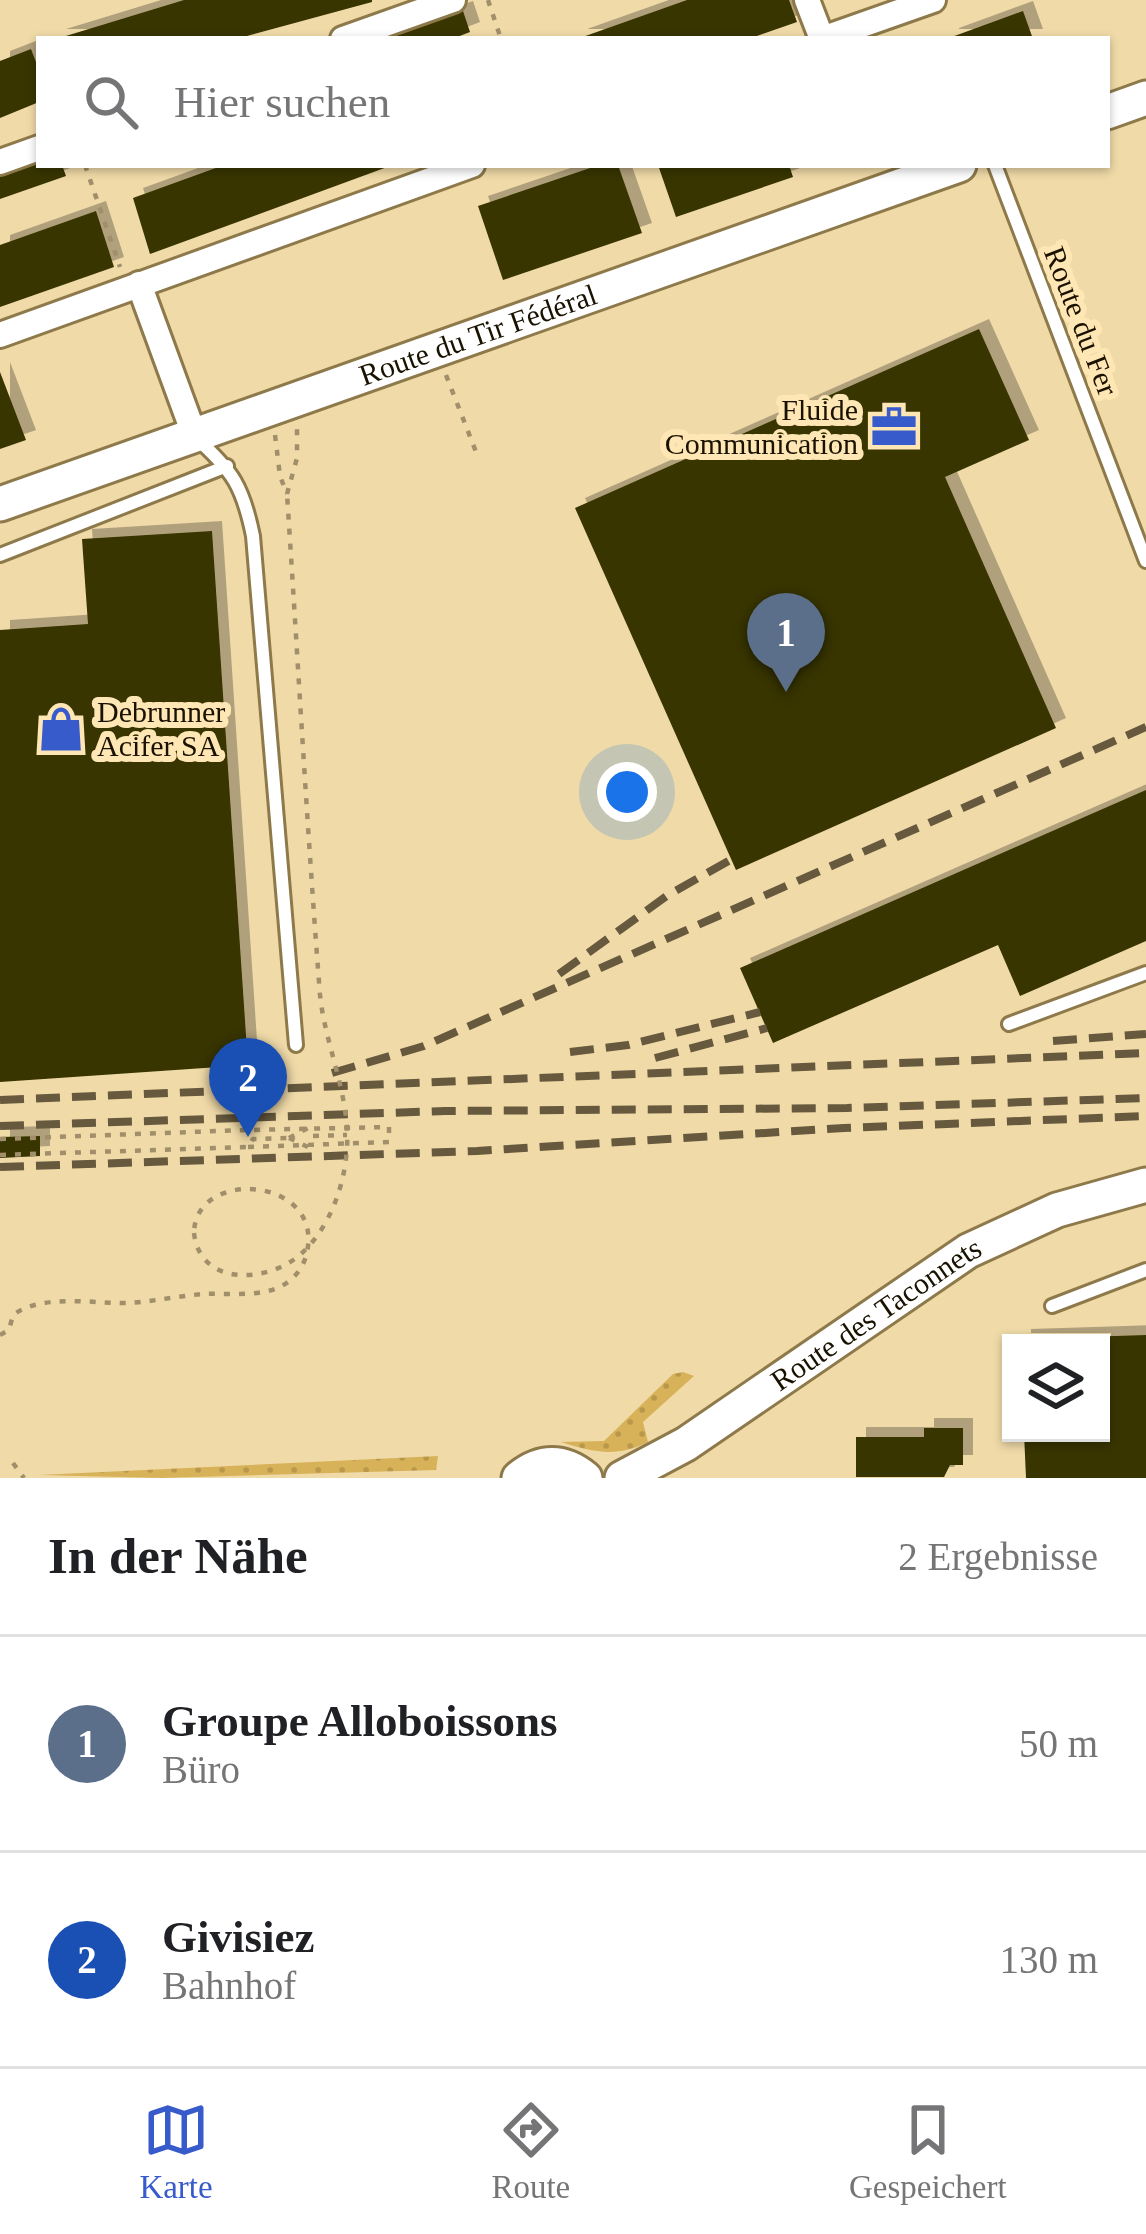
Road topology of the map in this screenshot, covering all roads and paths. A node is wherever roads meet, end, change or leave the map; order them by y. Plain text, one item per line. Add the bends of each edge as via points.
1 (453, 0) edge
2 (488, 0) edge
3 (807, 0) edge
4 (934, 0) edge
5 (351, 36) edge
6 (500, 36) edge
7 (821, 36) edge
8 (831, 36) edge
9 (1146, 98) edge
10 (1110, 111) edge
11 (36, 149) edge
12 (0, 162) edge
13 (86, 168) edge
14 (463, 168) edge
15 (951, 168) edge
16 (996, 168) edge
17 (131, 279) junction
18 (0, 335) edge
19 (444, 369) dead end
20 (297, 422) dead end
21 (274, 430) dead end
22 (195, 437) junction
23 (478, 457) dead end
24 (227, 466) junction
25 (287, 494) junction
26 (0, 504) edge
27 (0, 555) edge
28 (1146, 561) edge
29 (1146, 973) edge
30 (1009, 1024) dead end
31 (296, 1045) dead end
32 (248, 1130) junction
33 (347, 1131) junction
34 (313, 1136) junction
35 (289, 1138) junction
36 (0, 1139) edge
37 (256, 1139) junction
38 (347, 1146) junction
39 (248, 1147) junction
40 (0, 1155) edge
41 (1146, 1185) edge
42 (1146, 1270) edge
43 (1052, 1306) dead end
44 (0, 1335) edge
45 (13, 1463) dead end
46 (24, 1478) edge
47 (519, 1478) edge
48 (585, 1478) edge
49 (622, 1478) edge

1 - 5 street
2 - 6 path
3 - 7 street
4 - 8 street
9 - 10 street
11 - 12 street
13 - 17 path
14 - 17 street
15 - 22 street, Route du Tir Fédéral
16 - 28 lane, Route du Fer
17 - 18 street
17 - 22 street
19 - 23 path
20 - 25 path
21 - 25 path
22 - 24 lane
22 - 26 street, Route du Tir Fédéral
24 - 27 lane
24 - 31 lane via 245,495 254,536
25 - 33 path, bridge via 321,996
29 - 30 lane
32 - 34 path
32 - 36 path
32 - 37 path
33 - 34 path
33 - 35 path, bridge via 308,1128
33 - 38 path, bridge
34 - 34 path via 388,1127 389,1142
34 - 39 path
35 - 37 path
35 - 38 path, bridge via 308,1147
37 - 39 path
38 - 44 path, bridge via 328,1217 311,1243 299,1256 279,1268 242,1276 210,1266 195,1245 200,1209 233,1191 268,1191 300,1211 309,1236 309,1244 307,1254 301,1270 274,1290 36,1304 13,1315
39 - 40 path
41 - 49 street, Route des Taconnets via 1057,1210 968,1251 686,1444
42 - 43 lane
45 - 46 path
47 - 48 street via 558,1464

